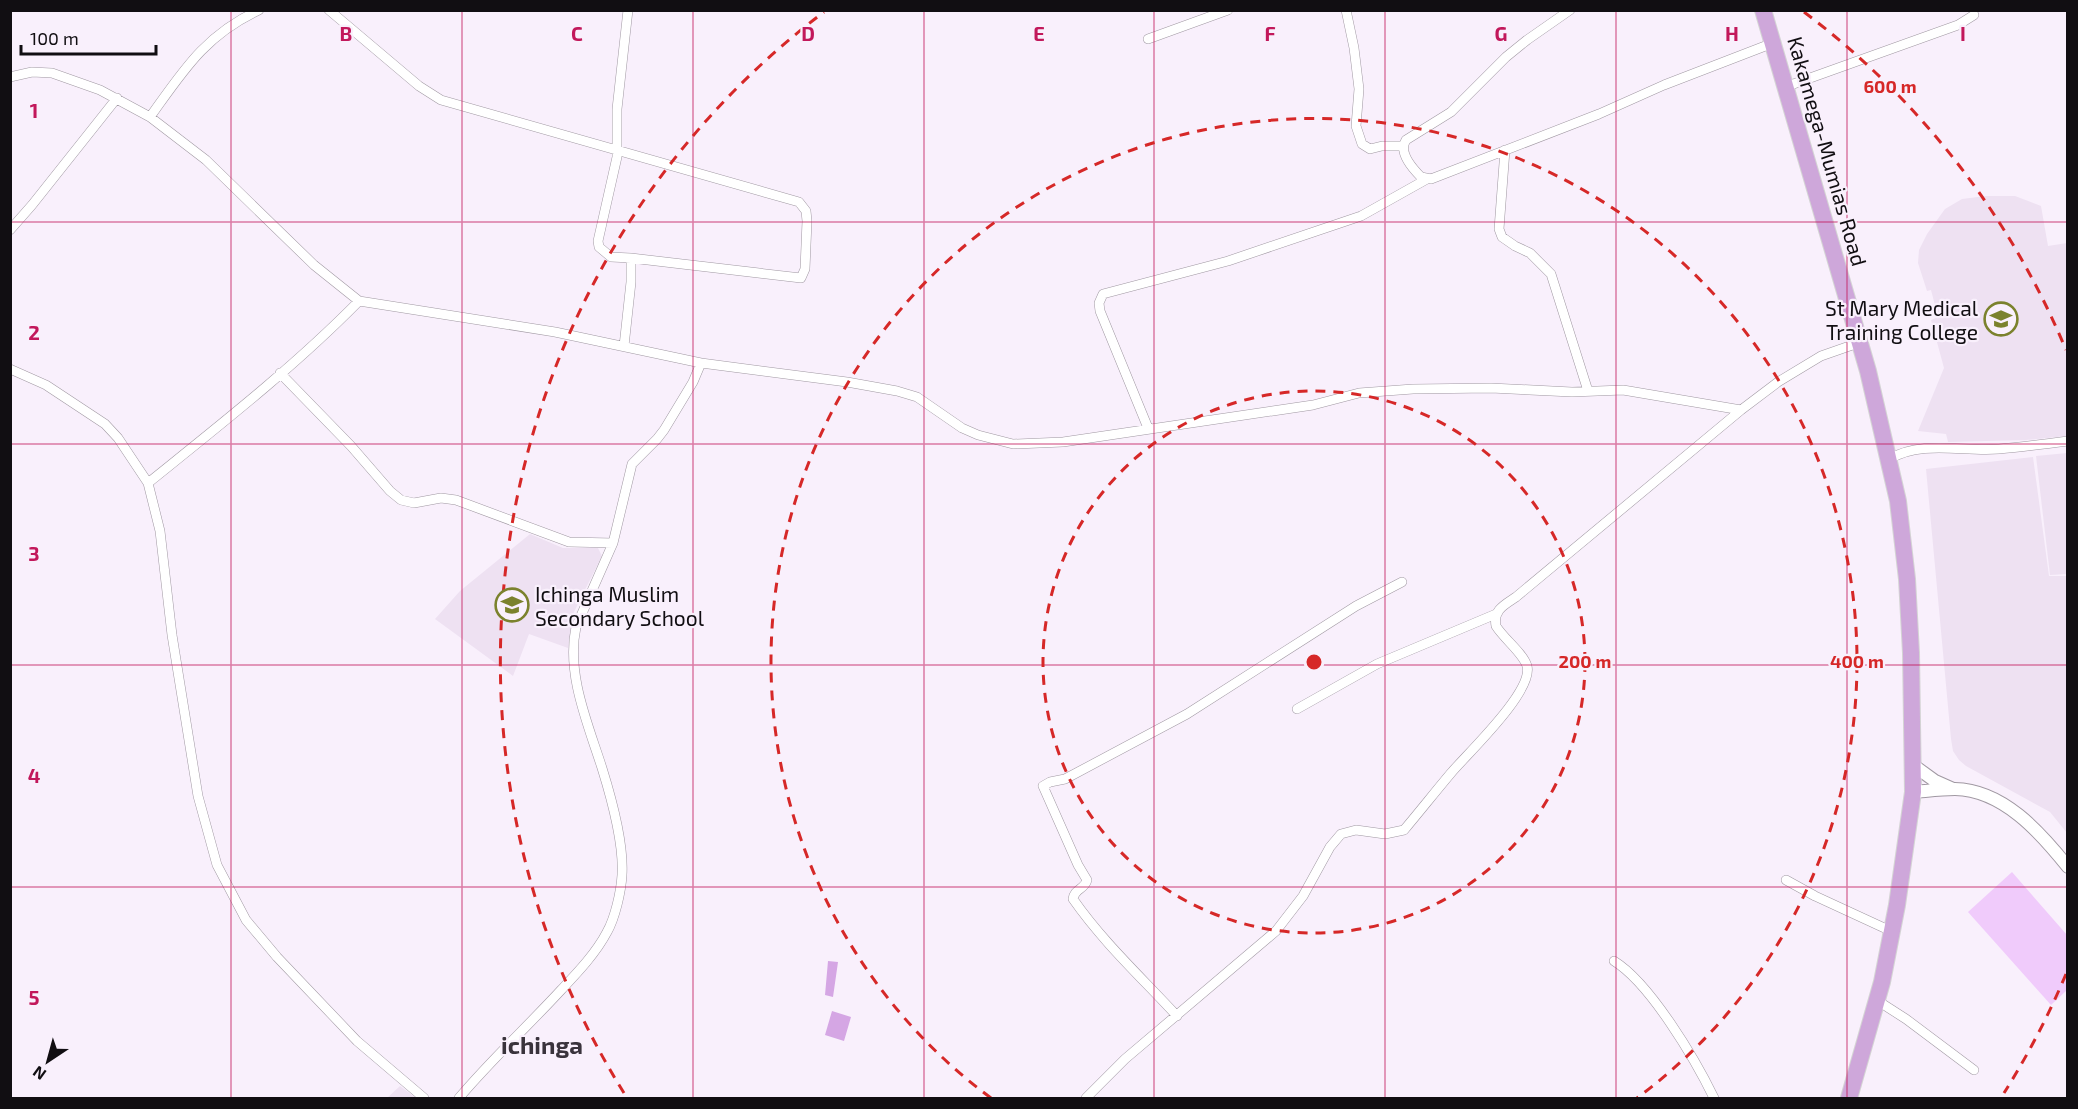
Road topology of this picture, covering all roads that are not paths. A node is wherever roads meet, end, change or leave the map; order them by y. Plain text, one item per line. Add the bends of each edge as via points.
1 (259, 10) edge
2 (329, 10) edge
3 (628, 10) edge
4 (1228, 10) edge
5 (1346, 10) edge
6 (1570, 10) edge
7 (1763, 10) edge
8 (1974, 15) dead end
9 (1148, 39) dead end
10 (1773, 43) junction
11 (10, 77) edge
12 (1785, 87) junction
13 (117, 98) junction
14 (150, 117) junction
15 (1402, 146) junction
16 (1505, 150) junction
17 (617, 151) junction
18 (1427, 179) junction
19 (10, 230) edge
20 (631, 258) junction
21 (359, 301) junction
22 (1861, 342) junction
23 (624, 346) junction
24 (701, 363) junction
25 (10, 369) edge
26 (280, 373) junction
27 (1588, 391) junction
28 (1741, 410) junction
29 (1148, 428) junction
30 (2067, 441) edge
31 (1890, 459) junction
32 (148, 483) junction
33 (613, 543) junction
34 (1402, 582) dead end
35 (1496, 614) junction
36 (1297, 710) dead end
37 (1913, 765) junction
38 (1954, 789) junction
39 (1912, 792) junction
40 (2067, 867) edge
41 (1786, 880) dead end
42 (1893, 932) junction
43 (1614, 961) dead end
44 (1878, 1001) junction
45 (1177, 1016) junction
46 (1974, 1070) dead end
47 (424, 1098) edge
48 (459, 1098) edge
49 (1086, 1098) edge
50 (1714, 1098) edge
51 (1849, 1098) edge

1 - 14 street via 230,25 207,44
2 - 17 street via 441,100
3 - 17 street via 617,109
4 - 9 street
5 - 15 street via 1359,89 1356,126 1362,144 1370,149
6 - 15 street via 1506,57 1451,112
7 - 10 highway, Kakamega-Mumias Road
8 - 12 street via 1958,25
10 - 12 highway, Kakamega-Mumias Road
10 - 16 street
11 - 13 street via 52,73
12 - 22 highway, Kakamega-Mumias Road
13 - 14 street
13 - 19 street
14 - 21 street via 206,159 314,265
15 - 18 street via 1417,174
16 - 18 street
16 - 27 street via 1498,230 1551,274
17 - 20 street via 598,241 599,247 611,257
17 - 20 street via 799,202 806,212 805,269 801,278
18 - 29 street via 1361,216 1228,261 1103,294 1100,311
20 - 23 street
21 - 23 street
21 - 26 street
22 - 28 street via 1821,356
22 - 31 highway, Kakamega-Mumias Road
23 - 24 street
24 - 29 street via 897,391 917,397 962,428 1013,444 1063,442
24 - 33 street via 664,430 632,464
25 - 32 street via 46,385 105,424
26 - 32 street
26 - 33 street via 400,500 456,500 569,542
27 - 28 street via 1623,390
27 - 29 street via 1491,388 1359,393 1313,405
28 - 35 street
30 - 31 street via 1997,450 1909,451
31 - 37 highway, Kakamega-Mumias Road via 1907,579
32 - 47 street via 164,551 172,635 198,796 217,865 246,920 263,942 357,1041
33 - 48 street via 574,640 579,692 622,855 614,916 599,946 573,977
34 - 45 street via 1356,606 1187,714 1065,779 1043,786 1087,880 1073,899 1111,948
35 - 36 street via 1377,664
35 - 45 street via 1496,626 1528,670 1497,724 1404,831 1385,834 1356,830 1341,834 1284,922
37 - 38 street
37 - 39 highway, Kakamega-Mumias Road
38 - 39 street
38 - 40 street via 1995,801 2021,817
39 - 42 highway, Kakamega-Mumias Road
41 - 42 street
42 - 44 highway, Kakamega-Mumias Road
43 - 50 street via 1649,993
44 - 46 street
44 - 51 highway, Kakamega-Mumias Road
45 - 49 street

